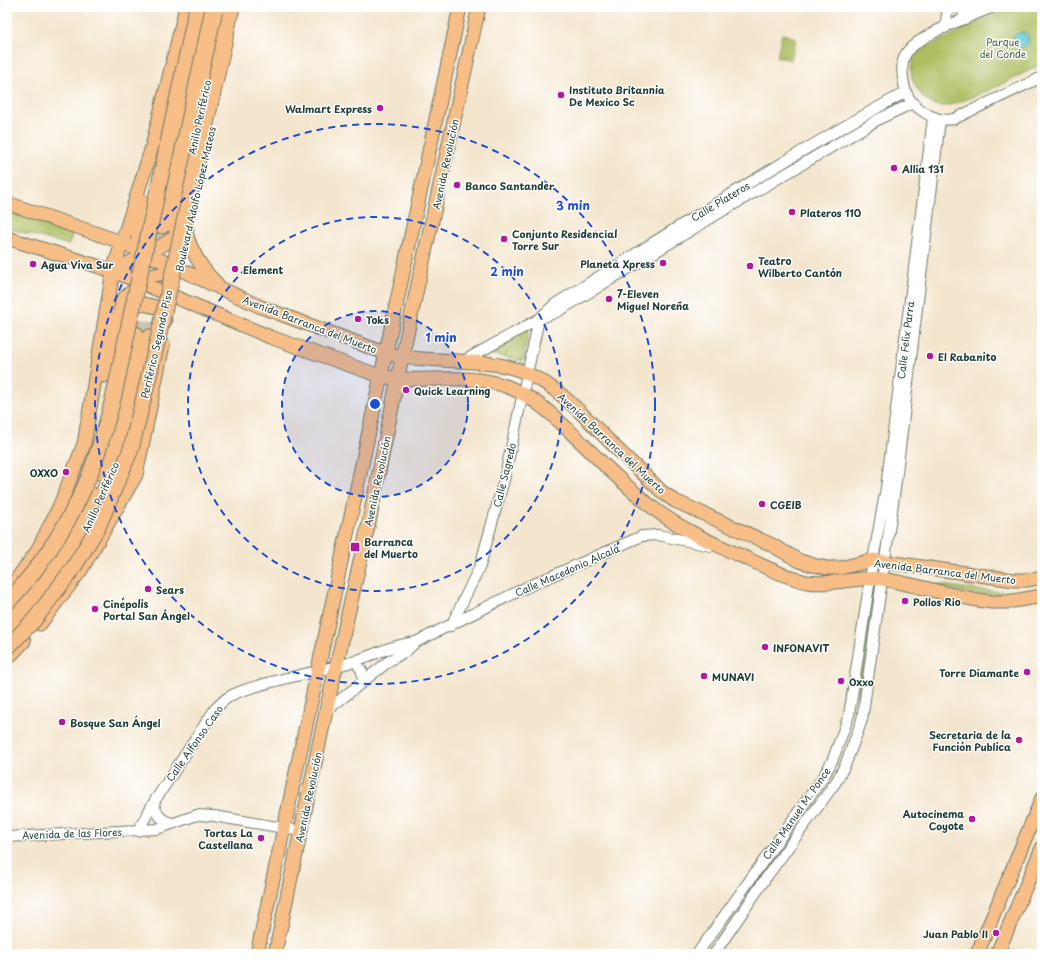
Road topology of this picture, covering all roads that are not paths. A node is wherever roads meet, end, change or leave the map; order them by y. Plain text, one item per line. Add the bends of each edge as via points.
1 (186, 7) edge
2 (197, 7) edge
3 (211, 7) edge
4 (223, 7) edge
5 (232, 7) edge
6 (238, 7) edge
7 (460, 7) edge
8 (479, 7) edge
9 (948, 7) edge
10 (961, 7) edge
11 (992, 7) edge
12 (966, 19) junction
13 (945, 28) junction
14 (1042, 77) edge
15 (906, 92) junction
16 (913, 103) junction
17 (937, 119) junction
18 (152, 147) junction
19 (7, 203) edge
20 (137, 231) junction
21 (176, 231) junction
22 (7, 238) edge
23 (120, 242) junction
24 (142, 254) junction
25 (179, 270) junction
26 (113, 271) junction
27 (146, 280) junction
28 (223, 289) junction
29 (173, 297) junction
30 (123, 299) junction
31 (539, 319) junction
32 (167, 325) junction
33 (143, 336) tunnel mouth
34 (385, 353) junction
35 (402, 357) junction
36 (465, 360) junction
37 (528, 373) junction
38 (380, 376) junction
39 (397, 380) junction
40 (524, 393) junction
41 (611, 443) junction
42 (84, 444) junction
43 (597, 458) junction
44 (70, 545) junction
45 (725, 548) junction
46 (36, 553) junction
47 (881, 558) junction
48 (1042, 577) edge
49 (876, 579) junction
50 (73, 581) junction
51 (1042, 590) edge
52 (7, 592) edge
53 (1042, 596) edge
54 (1026, 600) junction
55 (7, 603) edge
56 (7, 617) edge
57 (451, 626) junction
58 (7, 634) edge
59 (416, 642) junction
60 (7, 648) edge
61 (7, 659) edge
62 (355, 661) junction
63 (336, 666) junction
64 (318, 671) junction
65 (363, 681) junction
66 (326, 711) junction
67 (1042, 798) edge
68 (154, 802) junction
69 (146, 816) junction
70 (177, 823) junction
71 (283, 828) junction
72 (157, 829) junction
73 (138, 831) junction
74 (301, 831) junction
75 (7, 837) edge
76 (1042, 848) edge
77 (257, 954) edge
78 (275, 954) edge
79 (697, 954) edge
80 (714, 954) edge
81 (977, 954) edge
82 (996, 954) edge

1 - 18 main road
2 - 55 highway, bridge via 103,436 74,508 55,542
3 - 21 highway, Anillo Periférico
4 - 21 highway, Anillo Periférico
5 - 60 highway, Periférico Segundo Piso, bridge via 131,449 98,527 74,567 35,619
6 - 21 main road, Boulevard Adolfo López Mateos
7 - 34 main road, Avenida Revolución
8 - 35 main road, Avenida Revolución
9 - 13 street
10 - 12 street
11 - 12 street
12 - 13 street
13 - 15 street via 916,42 906,53 901,68
14 - 17 street via 962,117
15 - 16 street
15 - 31 street, Calle Plateros via 701,212 555,304
16 - 17 street
16 - 31 street, Calle Plateros via 879,120 716,215 559,311
17 - 47 street, Calle Felix Parra via 886,488
17 - 47 street, Calle Felix Parra via 902,435
18 - 20 main road
18 - 23 main road
19 - 23 main road, Avenida Barranca del Muerto
20 - 21 main road
20 - 24 main road
21 - 24 main road
21 - 25 main road, Boulevard Adolfo López Mateos
21 - 28 main road via 192,249 210,278
22 - 26 main road
23 - 24 main road, Avenida Barranca del Muerto
23 - 26 main road
24 - 25 main road, Avenida Barranca del Muerto
24 - 26 main road
24 - 27 main road
25 - 27 main road
25 - 28 main road, Avenida Barranca del Muerto
25 - 29 main road, Boulevard Adolfo López Mateos
26 - 27 main road
26 - 42 main road
27 - 29 main road, Avenida Barranca del Muerto
27 - 30 main road
28 - 34 main road, Avenida Barranca del Muerto via 261,307
29 - 32 main road, Boulevard Adolfo López Mateos
29 - 38 main road, Avenida Barranca del Muerto via 270,337
30 - 32 main road via 160,308
30 - 42 main road via 95,417
31 - 36 street, Calle Plateros
31 - 37 street, Calle Sagredo
32 - 50 main road, Boulevard Adolfo López Mateos via 136,475
33 - 44 highway, Anillo Periférico via 122,445 91,522
34 - 35 main road, Avenida Barranca del Muerto
34 - 38 main road, Avenida Revolución
35 - 36 main road, Avenida Barranca del Muerto
35 - 39 main road, Avenida Revolución
36 - 37 main road, Avenida Barranca del Muerto
37 - 40 street, Calle Sagredo
37 - 41 main road, Avenida Barranca del Muerto via 551,386
38 - 39 main road, Avenida Barranca del Muerto
38 - 64 main road, Avenida Revolución
39 - 40 main road, Avenida Barranca del Muerto via 468,379 487,381
39 - 63 main road, Avenida Revolución via 369,522
40 - 43 main road, Avenida Barranca del Muerto via 549,411
40 - 57 street, Calle Sagredo via 504,480 480,566
41 - 43 main road
41 - 47 main road, Avenida Barranca del Muerto via 662,492 675,501 763,541 800,561 826,568 840,568
42 - 46 main road via 60,504
43 - 45 main road, Avenida Barranca del Muerto via 655,510
44 - 46 highway
44 - 50 highway
44 - 56 highway, Anillo Periférico
44 - 58 highway, Anillo Periférico via 29,612
45 - 49 main road, Avenida Barranca del Muerto via 789,577 808,582
45 - 57 street, Calle Macedonio Alcalá via 658,535 642,536 529,586
46 - 52 main road
47 - 48 main road, Avenida Barranca del Muerto via 905,565 1014,580
47 - 49 street, Calle Manuel M. Ponce
49 - 54 main road, Avenida Barranca del Muerto via 978,600
49 - 79 street, Calle Manuel M. Ponce via 850,715 833,759 824,776
49 - 80 street, Calle Manuel M. Ponce via 862,720 846,764 836,782
50 - 61 main road, Boulevard Adolfo López Mateos via 40,624
51 - 54 main road
53 - 54 main road, Avenida Barranca del Muerto
57 - 59 street, Calle Macedonio Alcalá
59 - 62 street, Calle Macedonio Alcalá via 403,643
59 - 65 street, Calle Macedonio Alcalá
62 - 63 street, Calle Macedonio Alcalá
62 - 65 street via 362,671
63 - 64 street, Calle Macedonio Alcalá
63 - 66 main road, Avenida Revolución
64 - 68 street, Calle Alfonso Caso via 239,692 226,698 215,709
64 - 71 main road, Avenida Revolución
65 - 66 street, Calle Macedonio Alcalá
66 - 74 main road, Avenida Revolución
67 - 81 main road
68 - 69 street, Calle Alfonso Caso
68 - 70 street via 159,816 167,822
69 - 72 street via 155,822
69 - 73 street, Calle Alfonso Caso
70 - 71 street, Avenida de las Flores via 197,815
70 - 72 street, Avenida de las Flores
71 - 74 street, Avenida de las Flores
71 - 77 main road, Avenida Revolución
72 - 73 street, Avenida de las Flores
73 - 75 street, Avenida de las Flores
74 - 78 main road, Avenida Revolución
76 - 82 main road

